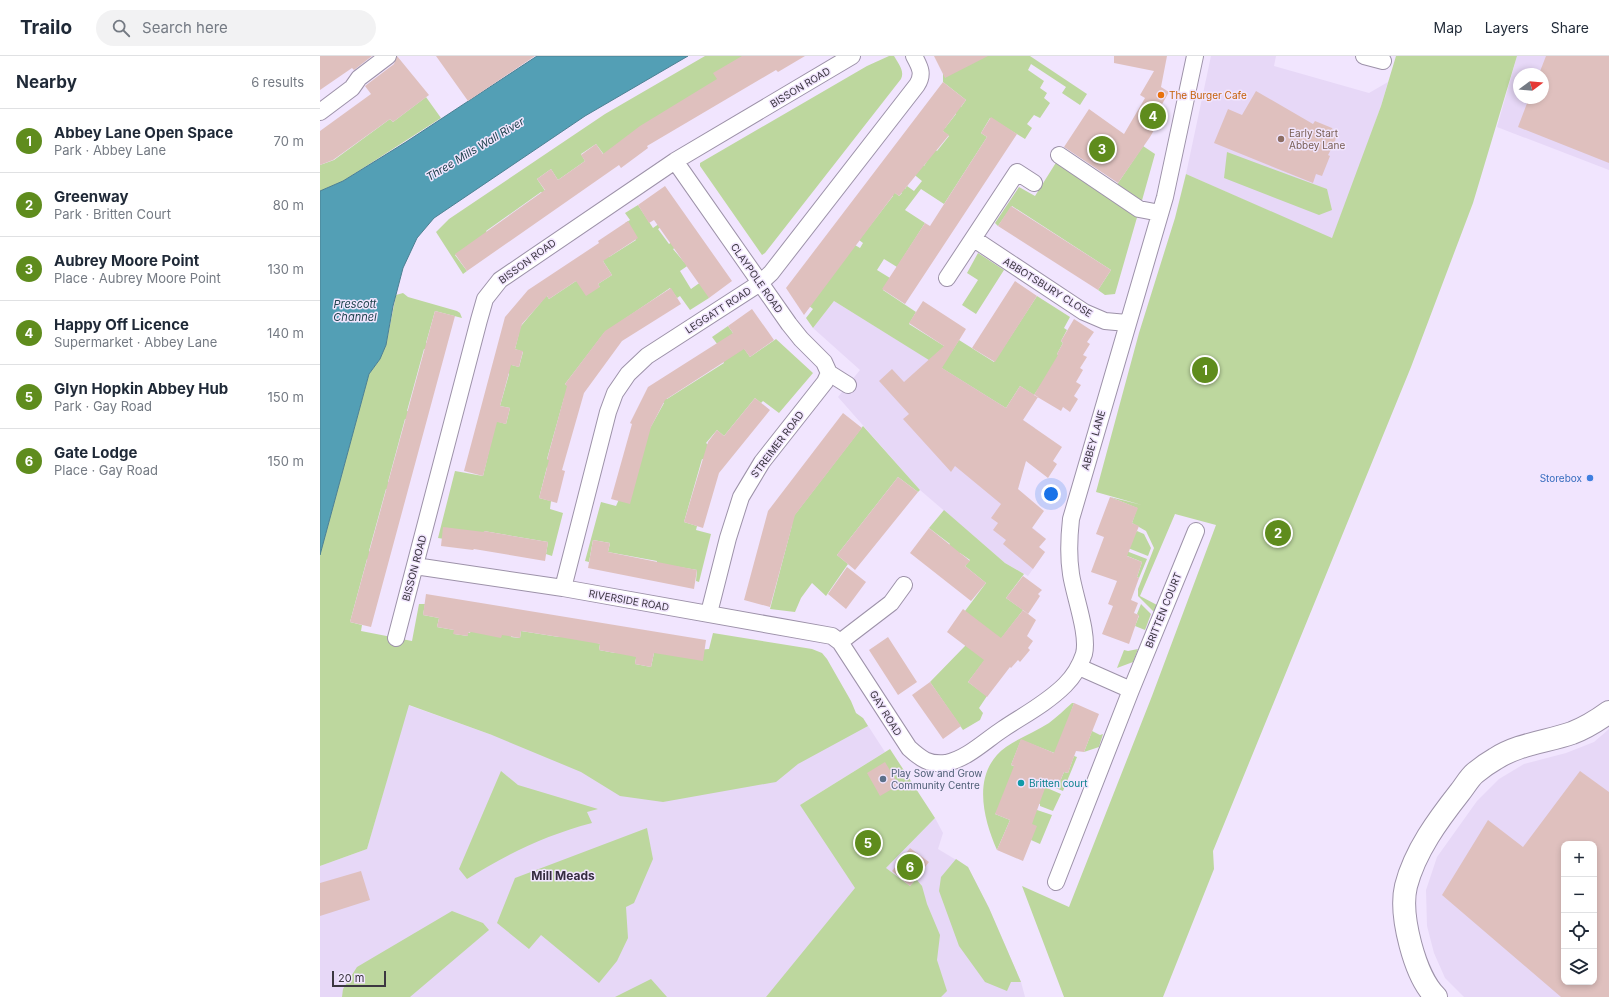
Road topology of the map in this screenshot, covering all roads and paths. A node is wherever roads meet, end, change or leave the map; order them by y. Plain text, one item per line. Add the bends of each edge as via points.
1 (388, 56) edge
2 (852, 56) edge
3 (914, 56) edge
4 (1195, 56) edge
5 (1364, 56) edge
6 (1383, 61) dead end
7 (320, 112) edge
8 (1059, 155) dead end
9 (675, 161) junction
10 (1034, 183) dead end
11 (1160, 213) junction
12 (974, 239) junction
13 (947, 278) dead end
14 (760, 283) junction
15 (1127, 323) junction
16 (829, 372) junction
17 (848, 385) dead end
18 (1196, 531) dead end
19 (415, 566) junction
20 (904, 585) dead end
21 (563, 588) junction
22 (709, 613) junction
23 (396, 638) dead end
24 (840, 642) junction
25 (1079, 667) junction
26 (1131, 690) junction
27 (1609, 712) edge
28 (947, 762) joint
29 (1056, 882) dead end
30 (1436, 997) edge

1 - 7 street
2 - 9 street, BISSON ROAD
3 - 14 street, LEGGATT ROAD via 922,77 917,85 780,263
4 - 11 street, ABBEY LANE
5 - 6 street
8 - 11 street via 1139,209
9 - 14 street, CLAYPOLE ROAD
9 - 19 street, BISSON ROAD via 500,280 485,299
10 - 12 street via 1017,172
11 - 15 street, ABBEY LANE
12 - 13 street
12 - 15 street, ABBOTSBURY CLOSE via 1084,312 1105,321
14 - 16 street, CLAYPOLE ROAD via 801,339 824,362
14 - 21 street, LEGGATT ROAD via 647,356 628,374 615,393
15 - 25 street, ABBEY LANE via 1071,519 1068,548 1071,574 1085,638
16 - 17 street, CLAYPOLE ROAD
16 - 22 street, STREIMER ROAD via 825,382 762,462 741,497
18 - 26 street, BRITTEN COURT
19 - 21 street, RIVERSIDE ROAD
19 - 23 street, BISSON ROAD
20 - 24 street via 891,603
21 - 22 street, RIVERSIDE ROAD
22 - 24 street, RIVERSIDE ROAD via 825,634
24 - 28 street, GAY ROAD via 909,748 922,760
25 - 26 street
25 - 28 street, ABBEY LANE via 1046,701 973,750
26 - 29 street, BRITTEN COURT
27 - 30 street via 1572,733 1522,746 1496,758 1475,773 1431,832 1406,887 1406,917 1410,945 1418,970 1428,989

